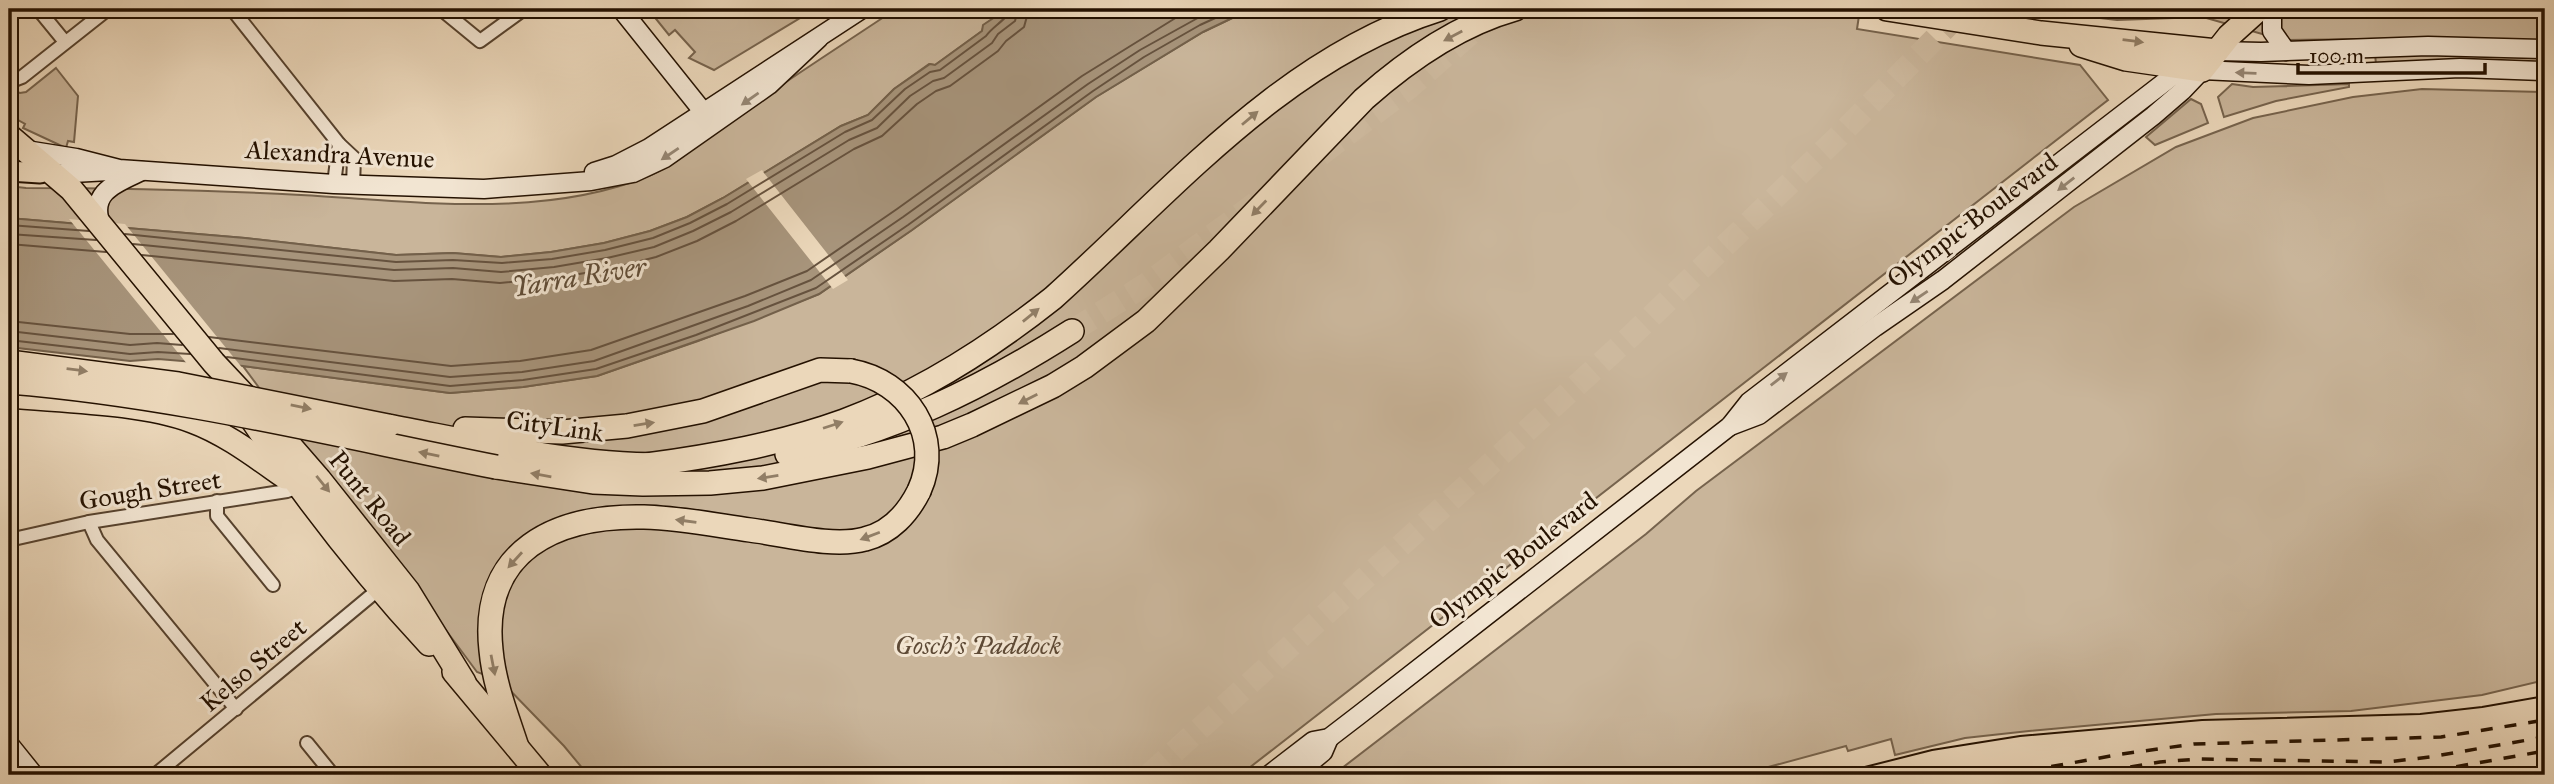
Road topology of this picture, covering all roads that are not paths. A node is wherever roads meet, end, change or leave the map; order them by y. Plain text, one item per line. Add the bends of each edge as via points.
1 (38, 9) edge
2 (108, 9) edge
3 (232, 9) edge
4 (441, 9) edge
5 (524, 9) edge
6 (621, 9) edge
7 (862, 9) edge
8 (1440, 9) edge
9 (1515, 9) edge
10 (1887, 9) edge
11 (2264, 11) edge
12 (2041, 33) junction
13 (65, 43) junction
14 (2355, 48) junction
15 (2545, 49) edge
16 (2286, 51) junction
17 (2208, 55) junction
18 (2545, 71) edge
19 (2370, 72) junction
20 (9, 82) edge
21 (708, 118) junction
22 (2099, 131) junction
23 (2120, 142) junction
24 (339, 144) junction
25 (13, 148) edge
26 (120, 169) junction
27 (9, 171) edge
28 (142, 171) junction
29 (48, 174) junction
30 (334, 184) junction
31 (353, 185) junction
32 (86, 204) junction
33 (1931, 261) junction
34 (1943, 280) junction
35 (1882, 298) junction
36 (1895, 313) junction
37 (1072, 331) tunnel mouth
38 (9, 362) edge
39 (221, 373) junction
40 (9, 382) edge
41 (9, 396) edge
42 (1730, 426) junction
43 (499, 448) junction
44 (647, 465) junction
45 (299, 486) junction
46 (217, 501) junction
47 (89, 522) junction
48 (9, 540) edge
49 (273, 585) dead end
50 (379, 589) junction
51 (464, 682) junction
52 (236, 709) junction
53 (1329, 738) junction
54 (307, 743) dead end
55 (9, 744) edge
56 (517, 747) junction
57 (34, 775) edge
58 (155, 775) edge
59 (333, 775) edge
60 (540, 775) edge
61 (1269, 775) edge
62 (1295, 775) edge

1 - 13 street
2 - 13 street
3 - 24 street
4 - 5 street via 480,41
6 - 21 street
7 - 21 street, Alexandra Avenue via 819,38 772,83
44 -> 8 highway via 738,451 809,433 887,402 963,363 1054,298 1290,86 1366,40
9 -> 43 highway via 1455,34 1405,65 1364,99 1178,291 1114,346 1053,386 943,437 811,469 710,483 593,482
10 - 12 highway
11 - 16 street
11 - 17 highway, Olympic Boulevard
12 -> 17 highway
12 - 17 highway via 2126,59
13 - 20 street
14 - 15 street
14 - 16 street
14 - 19 street
16 - 17 street
19 -> 17 street via 2309,75
17 - 22 street, Olympic Boulevard
17 - 23 street, Olympic Boulevard via 2182,91
18 - 19 street
21 - 31 street, Alexandra Avenue via 606,169 557,184 484,189
22 - 23 street
22 - 33 street, Olympic Boulevard
23 -> 34 street, Olympic Boulevard
24 - 30 street
24 - 31 street via 354,158
25 - 26 street, Alexandra Avenue
25 - 29 highway, Punt Road
26 - 28 street, Alexandra Avenue
26 - 29 street, Alexandra Avenue
27 - 29 main road, Alexandra Avenue
28 - 30 street, Alexandra Avenue
28 - 32 street
29 - 32 highway, Punt Road
30 - 31 street, Alexandra Avenue
32 - 39 highway, Punt Road
33 - 34 street via 1933,272
33 - 35 street, Olympic Boulevard
34 -> 36 street, Olympic Boulevard
35 - 36 street
42 -> 35 street, Olympic Boulevard via 1749,402
36 - 42 street, Olympic Boulevard via 1759,415
37 - 44 highway, CityLink via 958,396 864,434 764,457
38 -> 43 highway, bridge via 178,384
39 - 45 highway, Punt Road
39 -> 51 highway, Punt Road via 293,448 388,565
43 -> 40 highway, bridge
41 - 45 highway via 109,405 183,418 225,437
42 - 53 street, Olympic Boulevard
43 - 44 highway, CityLink
43 -> 56 highway, bridge via 562,432 663,421 820,370 851,370 886,383 904,397 925,435 927,455 925,474 909,507 870,538 824,540 642,517 573,525 538,538 507,567 490,615 493,666
45 - 46 street, Gough Street
45 - 50 highway, Punt Road
46 - 47 street, Gough Street
46 - 49 street via 217,516
47 - 48 street, Gough Street
47 - 52 street via 97,540
50 - 51 highway, Punt Road
50 - 52 street, Kelso Street
51 - 56 highway, Punt Road
52 - 58 street, Kelso Street
53 - 61 street, Olympic Boulevard via 1313,741
53 - 62 street, Olympic Boulevard via 1323,752
54 - 59 street
55 - 57 street
56 - 60 highway, Punt Road

